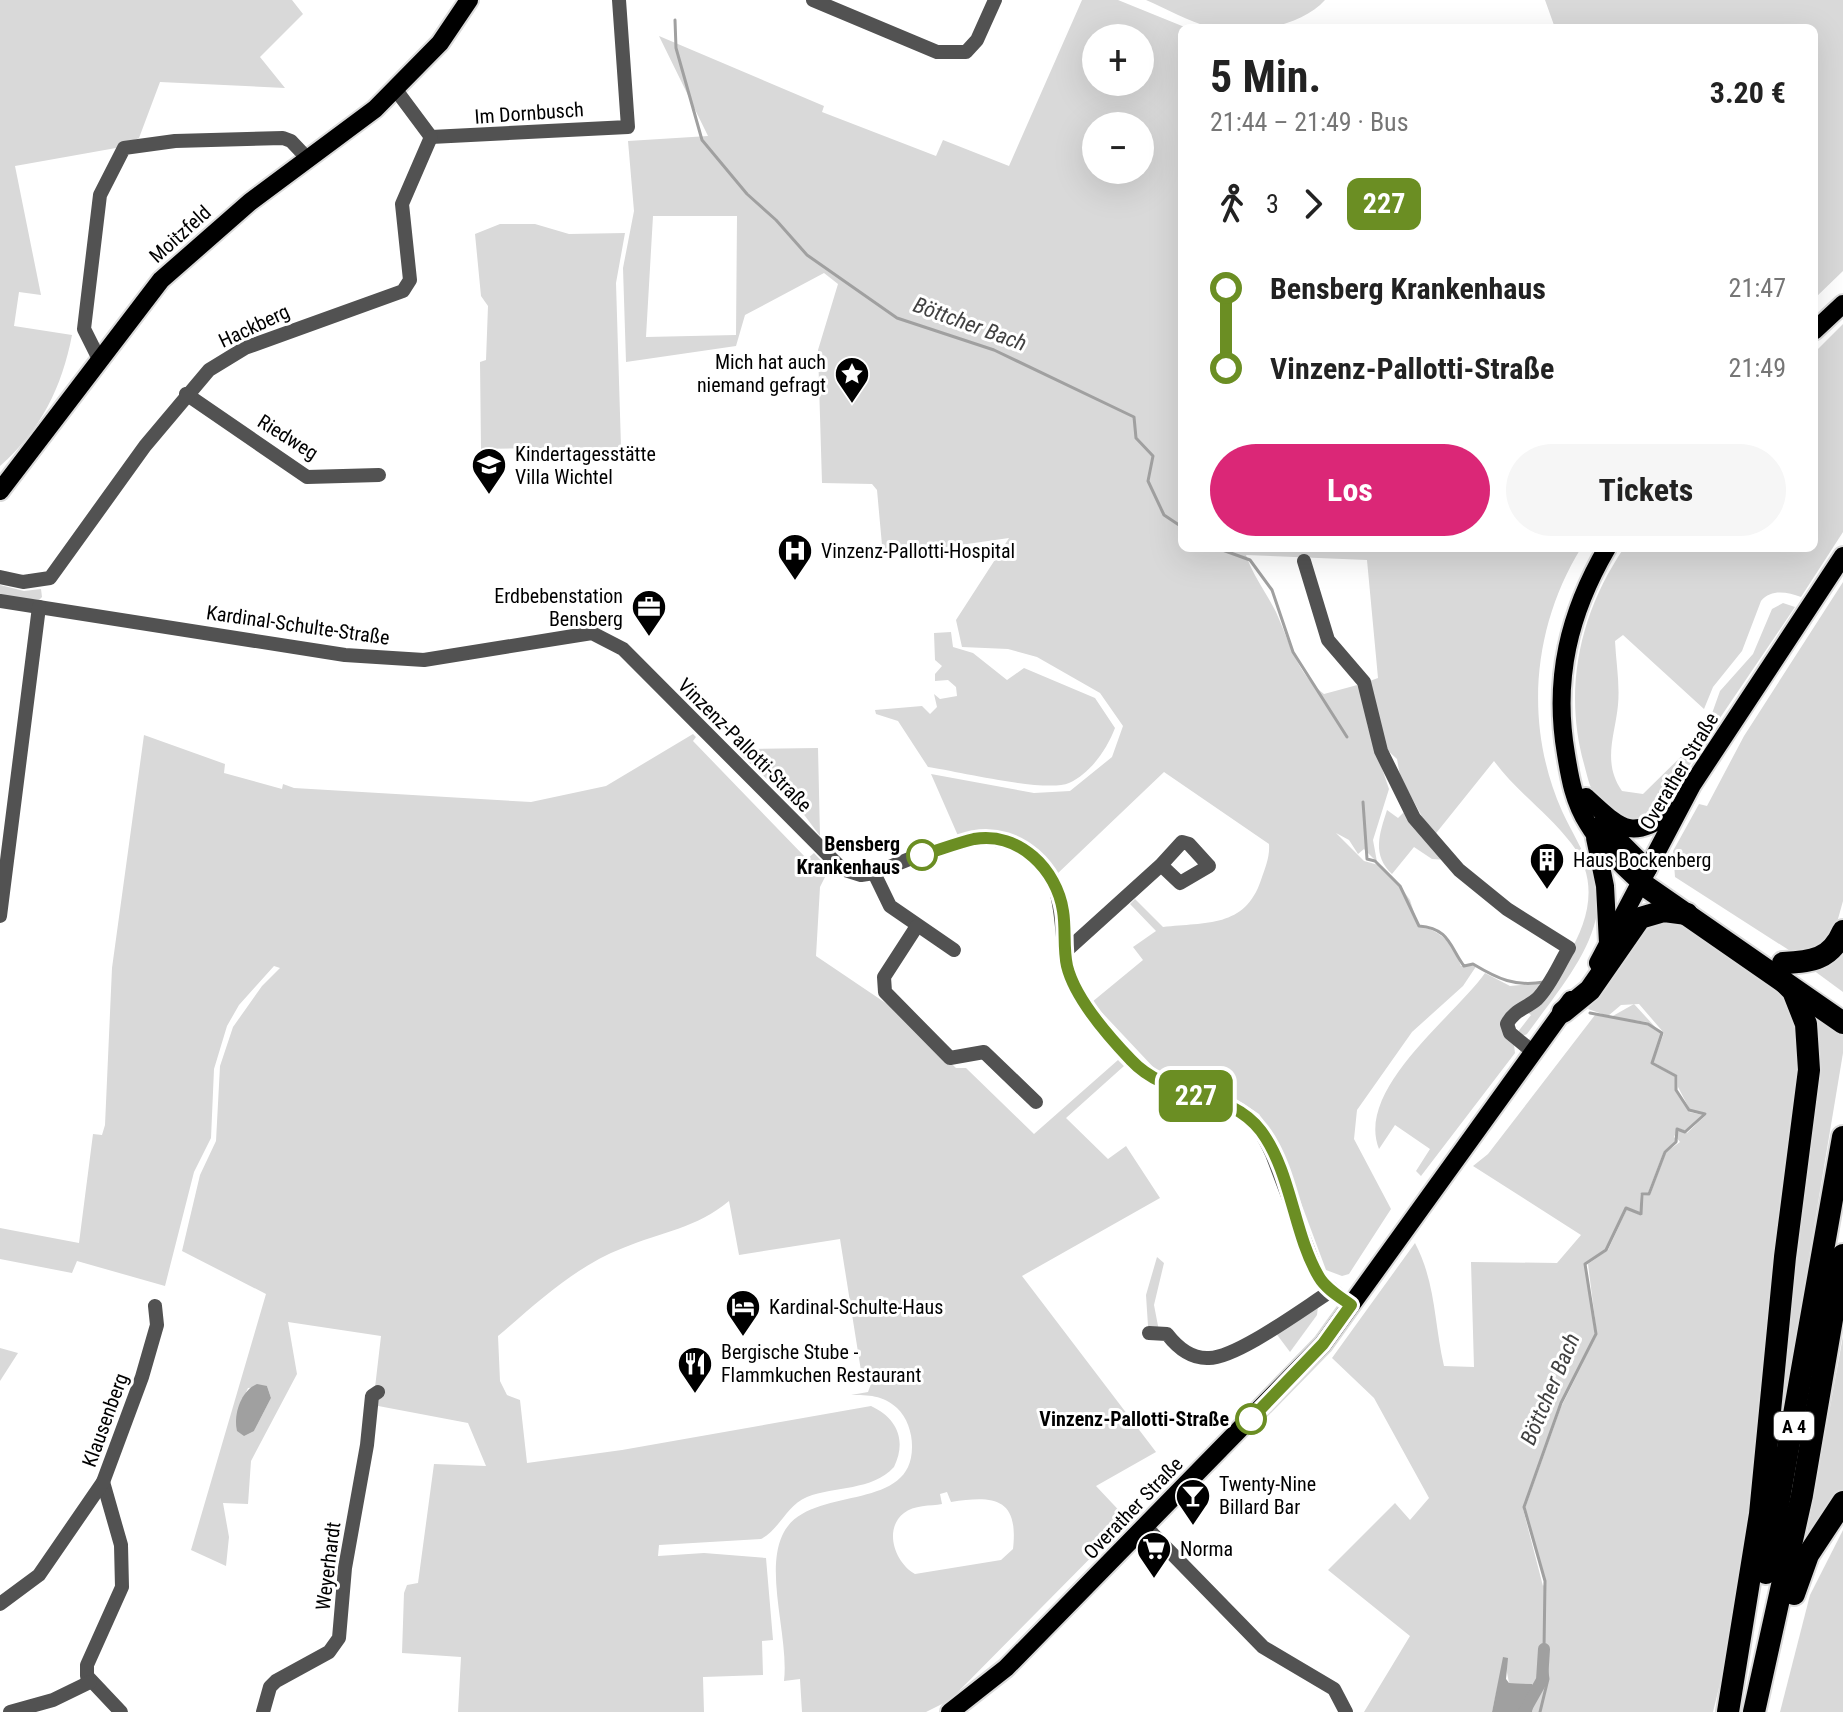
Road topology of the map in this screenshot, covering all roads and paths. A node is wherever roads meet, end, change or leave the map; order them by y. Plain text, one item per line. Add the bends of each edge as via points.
1 (469, 0) edge
2 (619, 0) edge
3 (813, 0) edge
4 (995, 0) edge
5 (396, 90) junction
6 (431, 137) junction
7 (309, 160) junction
8 (1843, 304) edge
9 (1818, 327) edge
10 (99, 359) junction
11 (186, 394) junction
12 (379, 475) dead end
13 (0, 491) edge
14 (1605, 552) edge
15 (1843, 556) edge
16 (1304, 561) dead end
17 (0, 577) edge
18 (0, 601) edge
19 (39, 607) junction
20 (592, 633) joint
21 (1567, 762) junction
22 (1586, 797) junction
23 (1679, 808) junction
24 (1593, 832) junction
25 (1161, 865) dead end
26 (874, 873) junction
27 (1645, 876) junction
28 (1688, 914) junction
29 (0, 916) edge
30 (917, 926) junction
31 (1843, 931) edge
32 (1608, 945) junction
33 (954, 950) dead end
34 (1066, 951) junction
35 (1781, 970) junction
36 (1843, 1006) edge
37 (1563, 1012) junction
38 (1843, 1023) edge
39 (1533, 1052) junction
40 (1036, 1102) dead end
41 (1843, 1137) edge
42 (1843, 1255) edge
43 (1331, 1291) junction
44 (1351, 1305) junction
45 (155, 1306) dead end
46 (1149, 1333) dead end
47 (378, 1392) dead end
48 (103, 1482) junction
49 (1843, 1502) edge
50 (1146, 1527) junction
51 (0, 1604) edge
52 (1763, 1678) junction
53 (90, 1682) junction
54 (1346, 1710) edge
55 (10, 1712) edge
56 (121, 1712) edge
57 (263, 1712) edge
58 (950, 1712) edge
59 (1728, 1712) edge
60 (1734, 1712) edge
61 (1754, 1712) edge

1 - 5 main road, Moitzfeld via 440,43
2 - 6 street, Im Dornbusch via 628,127
3 - 4 street via 952,54 966,52 977,40
5 - 6 street
5 - 7 main road, Moitzfeld
6 - 11 street, Hackberg via 402,204 410,280 403,291 245,348 209,370
7 - 10 main road, Moitzfeld via 250,202 161,280
7 - 10 street via 283,138 124,148 100,195 84,329
8 - 9 main road
10 - 13 main road, Moitzfeld
11 - 12 street, Riedweg via 307,477
11 - 17 street, Hackberg via 50,578 23,582
14 - 21 main road via 1586,585 1566,643 1560,695
15 - 23 main road, Overather Straße
16 - 39 street via 1328,640 1364,682 1381,751 1414,818 1459,870 1507,909 1569,948 1536,1000 1507,1024
18 - 19 street, Kardinal-Schulte-Straße
19 - 20 street, Kardinal-Schulte-Straße via 345,655 424,660
19 - 29 street
20 - 26 street, Vinzenz-Pallotti-Straße via 623,649 834,863 851,873
21 - 22 main road
21 - 24 main road via 1570,785
22 - 23 main road via 1631,830 1647,828
22 - 27 main road
23 - 27 main road, Overather Straße
24 - 27 main road
24 - 32 main road via 1605,886
25 - 34 street
26 - 30 street via 884,899
26 - 34 street via 976,839 1013,844 1033,856 1053,881 1063,911
27 - 28 highway
27 - 32 main road, Overather Straße
27 - 35 highway
28 - 35 highway
28 - 37 highway via 1664,911 1640,918 1590,990
30 - 33 street
30 - 40 street via 884,977 885,992 950,1058 984,1052
31 - 35 highway via 1826,955
32 - 37 main road, Overather Straße
34 - 43 street via 1082,998 1133,1062 1171,1088 1246,1113 1263,1134 1319,1278
35 - 36 highway
35 - 38 highway
35 - 59 highway via 1806,1024 1809,1070 1791,1194 1760,1514
37 - 39 main road, Overather Straße
39 - 44 main road, Overather Straße
41 - 60 highway, A 4 via 1781,1495
42 - 52 highway, A 4 via 1802,1495
43 - 44 street
43 - 46 street via 1226,1355 1198,1357 1167,1334
44 - 50 main road, Overather Straße via 1306,1363
45 - 48 street, Klausenberg via 157,1325 142,1377
47 - 57 street, Weyerhardt via 372,1396 339,1638 329,1652 276,1681
48 - 51 street via 39,1575
48 - 53 street, Klausenberg via 121,1545 122,1587 87,1665
49 - 52 highway via 1808,1555
50 - 54 street via 1263,1647 1334,1689
50 - 58 main road, Overather Straße via 1006,1668
52 - 61 highway, A 4
53 - 55 street
53 - 56 street

